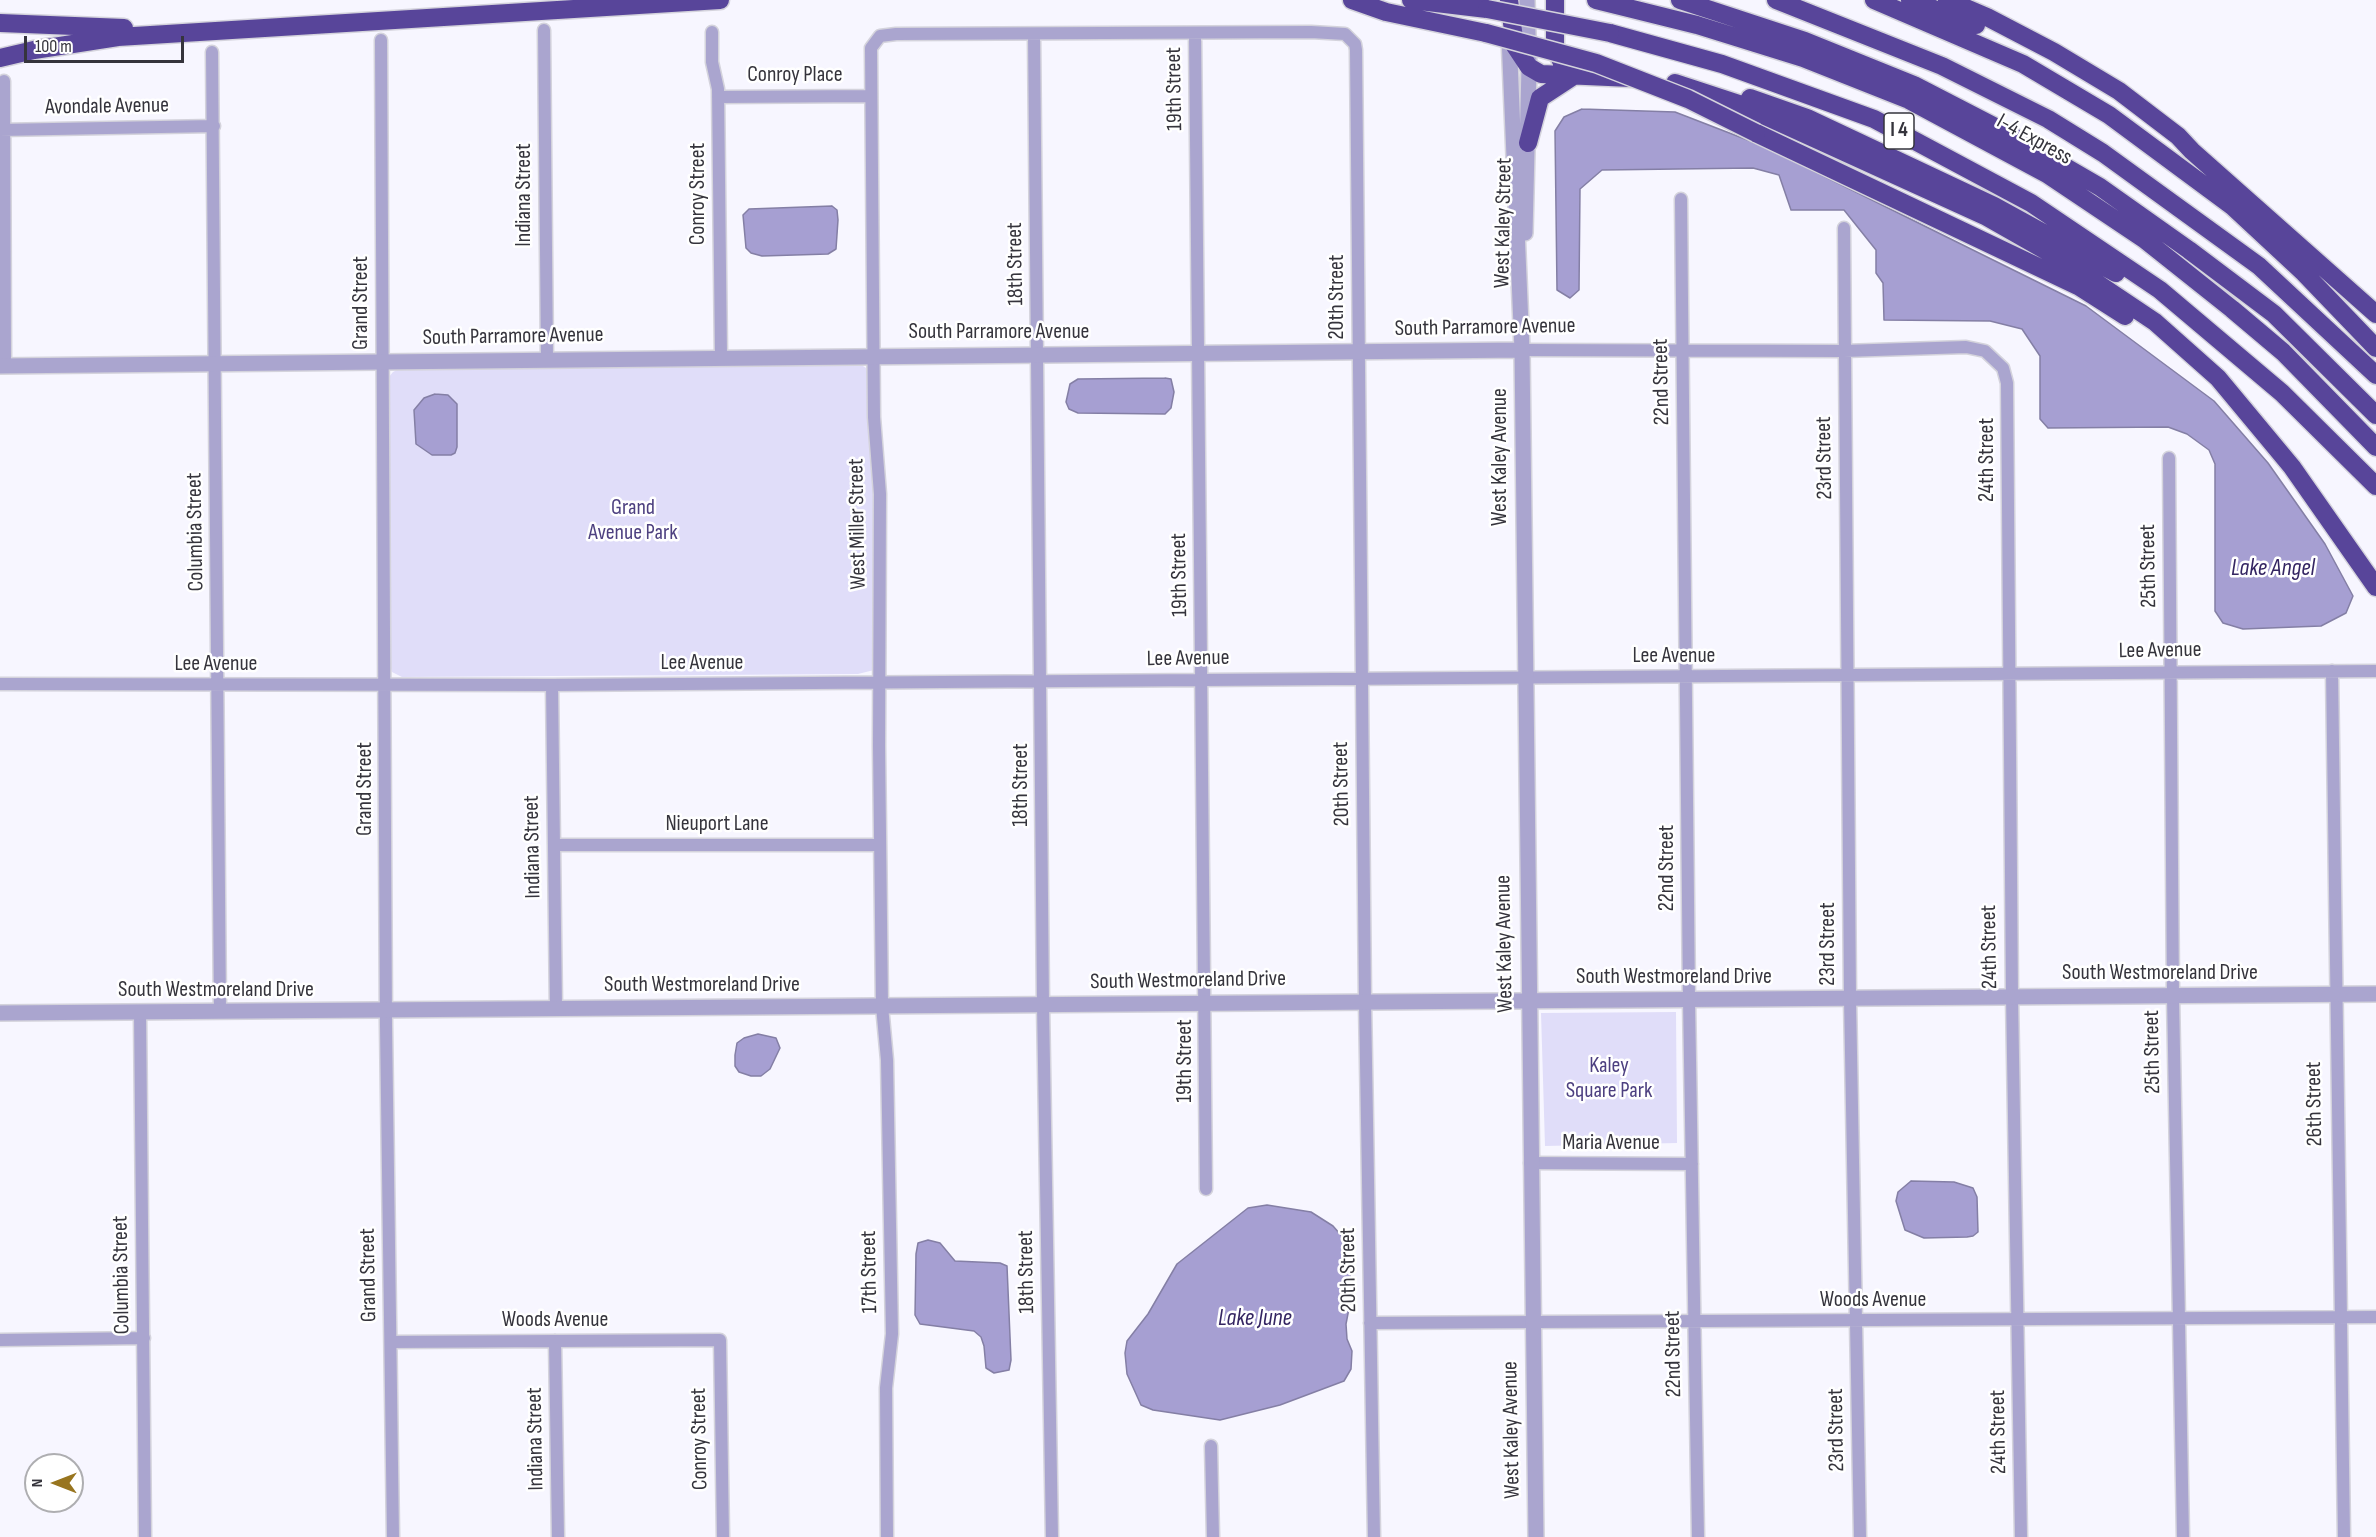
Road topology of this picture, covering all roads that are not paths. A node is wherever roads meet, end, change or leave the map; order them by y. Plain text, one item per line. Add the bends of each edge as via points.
1 (720, 0) edge
2 (1352, 0) edge
3 (1411, 0) edge
4 (1509, 0) edge
5 (1527, 0) edge
6 (1555, 0) edge
7 (1680, 0) edge
8 (1776, 0) edge
9 (1874, 0) edge
10 (1910, 0) edge
11 (1947, 0) edge
12 (1601, 1) edge
13 (0, 23) edge
14 (544, 30) dead end
15 (207, 32) junction
16 (712, 32) dead end
17 (1195, 33) junction
18 (1034, 34) junction
19 (381, 40) dead end
20 (212, 52) dead end
21 (0, 58) edge
22 (1529, 67) junction
23 (1572, 76) junction
24 (1606, 77) junction
25 (4, 81) dead end
26 (1675, 83) junction
27 (871, 96) junction
28 (718, 97) junction
29 (214, 126) junction
30 (2, 130) edge
31 (1528, 143) junction
32 (2192, 151) junction
33 (1681, 199) dead end
34 (1844, 228) dead end
35 (2346, 286) junction
36 (2160, 290) junction
37 (2376, 309) edge
38 (2376, 314) edge
39 (2376, 348) edge
40 (1522, 350) junction
41 (1683, 350) junction
42 (1844, 351) junction
43 (1199, 352) junction
44 (1359, 352) junction
45 (874, 355) junction
46 (1038, 355) junction
47 (720, 357) junction
48 (547, 359) junction
49 (1995, 359) joint
50 (382, 362) junction
51 (216, 364) junction
52 (2, 366) edge
53 (2376, 375) edge
54 (2376, 415) edge
55 (2263, 433) junction
56 (2376, 447) edge
57 (2169, 458) dead end
58 (2376, 486) edge
59 (2376, 587) edge
60 (2172, 671) junction
61 (2332, 671) junction
62 (2376, 671) edge
63 (1848, 674) junction
64 (2008, 674) junction
65 (1687, 677) junction
66 (1524, 678) junction
67 (1362, 679) junction
68 (1202, 680) junction
69 (880, 682) junction
70 (1041, 682) junction
71 (0, 684) edge
72 (219, 685) junction
73 (385, 685) junction
74 (552, 685) junction
75 (555, 845) junction
76 (880, 845) junction
77 (2334, 994) junction
78 (2376, 994) edge
79 (2012, 996) junction
80 (2174, 996) junction
81 (1850, 999) junction
82 (1528, 1000) junction
83 (1689, 1000) junction
84 (1365, 1002) junction
85 (1206, 1004) junction
86 (1043, 1005) junction
87 (882, 1006) junction
88 (556, 1009) junction
89 (386, 1011) junction
90 (140, 1012) junction
91 (220, 1012) junction
92 (0, 1013) edge
93 (1530, 1163) junction
94 (1692, 1164) junction
95 (1206, 1189) dead end
96 (2340, 1317) junction
97 (2376, 1317) edge
98 (2179, 1319) junction
99 (2019, 1320) junction
100 (1695, 1322) junction
101 (1857, 1322) junction
102 (1370, 1323) junction
103 (1533, 1324) junction
104 (144, 1338) junction
105 (0, 1340) edge
106 (720, 1340) joint
107 (555, 1341) junction
108 (391, 1342) junction
109 (1211, 1446) dead end
110 (145, 1537) edge
111 (393, 1537) edge
112 (558, 1537) edge
113 (723, 1537) edge
114 (887, 1537) edge
115 (1052, 1537) edge
116 (1213, 1537) edge
117 (1374, 1537) edge
118 (1536, 1537) edge
119 (1698, 1537) edge
120 (1860, 1537) edge
121 (2021, 1537) edge
122 (2183, 1537) edge
123 (2344, 1537) edge

1 - 15 highway
2 - 55 highway, bridge via 1386,12 1486,33 1596,63 1688,99 2078,286 2150,331
3 - 36 highway, I 4, bridge via 1487,9 1610,33 1722,64 1874,119 2031,202
4 - 22 highway via 1515,46
4 - 40 street, West Kaley Street
5 - 22 street, West Kaley Street
6 - 24 highway via 1554,37 1561,63
7 - 54 highway, I-4 Express via 1914,84 2100,188 2274,314
8 - 53 highway via 1942,66 2048,119 2103,153 2259,266
9 - 39 highway via 2023,64 2109,115 2232,206
10 - 32 highway via 1987,29 2101,89
11 - 32 highway via 2044,47 2119,91
12 - 56 highway, I-4 Express via 1803,58 1909,100 2047,174 2144,239 2240,316 2283,352
13 - 15 highway
14 - 48 street, Indiana Street
15 - 21 highway via 118,37
16 - 28 street, Conroy Street
17 - 18 street
17 - 43 street, 19th Street
17 - 44 street, 20th Street via 1345,34 1355,44
18 - 27 street, West Miller Street via 880,36 871,52
18 - 46 street, 18th Street
19 - 50 street, Grand Street
20 - 29 street, Columbia Street
22 - 23 highway via 1541,74
22 - 31 street, West Kaley Street
23 - 24 highway
23 - 31 highway via 1540,98
24 - 26 highway
25 - 30 street
26 - 36 highway via 1728,91 1807,118 1994,206 2127,279
26 - 55 highway via 1739,104 1809,135 1985,216 2038,246 2120,298 2191,352
27 - 28 street, Conroy Place
27 - 45 street, West Miller Street
28 - 47 street, Conroy Street
29 - 30 street, Avondale Avenue
29 - 51 street, Columbia Street
30 - 52 street
31 - 40 street, West Kaley Street
32 - 35 highway
33 - 41 street, 22nd Street
34 - 42 street, 23rd Street
35 - 37 highway
35 - 38 highway
36 - 58 highway, I 4 via 2282,393
40 - 41 street, South Parramore Avenue
40 - 44 street, South Parramore Avenue
40 - 66 street, West Kaley Avenue
41 - 42 street, South Parramore Avenue
41 - 65 street, 22nd Street
42 - 49 street, South Parramore Avenue via 1966,347 1985,351
42 - 63 street, 23rd Street
43 - 44 street, South Parramore Avenue
43 - 46 street, South Parramore Avenue
43 - 68 street, 19th Street
44 - 67 street, 20th Street
45 - 46 street, South Parramore Avenue
45 - 47 street, South Parramore Avenue
45 - 69 street, West Miller Street via 880,494
46 - 70 street, 18th Street
47 - 48 street, South Parramore Avenue
48 - 50 street, South Parramore Avenue
49 - 64 street, 24th Street via 2003,368 2007,383
50 - 51 street, South Parramore Avenue
50 - 73 street, Grand Street
51 - 52 street, South Parramore Avenue
51 - 72 street, Columbia Street
55 - 59 highway via 2292,467
57 - 60 street, 25th Street
60 - 61 street, Lee Avenue
60 - 64 street, Lee Avenue
60 - 80 street, 25th Street
61 - 62 street, Lee Avenue
61 - 77 street, 26th Street
63 - 64 street, Lee Avenue
63 - 65 street, Lee Avenue
63 - 81 street, 23rd Street
64 - 79 street, 24th Street
65 - 66 street, Lee Avenue
65 - 83 street, 22nd Street
66 - 67 street, Lee Avenue
66 - 82 street, West Kaley Avenue
67 - 68 street, Lee Avenue
67 - 84 street, 20th Street
68 - 70 street, Lee Avenue
68 - 85 street, 19th Street
69 - 70 street, Lee Avenue
69 - 74 street, Lee Avenue
69 - 76 street, West Miller Street
70 - 86 street, 18th Street
71 - 72 street, Lee Avenue
72 - 73 street, Lee Avenue
72 - 91 street, Columbia Street
73 - 74 street, Lee Avenue
73 - 89 street, Grand Street
74 - 75 street, Indiana Street
75 - 76 street, Nieuport Lane
75 - 88 street, Indiana Street
76 - 87 street, West Miller Street
77 - 78 street, South Westmoreland Drive
77 - 80 street, South Westmoreland Drive
77 - 96 street, 26th Street
79 - 80 street, South Westmoreland Drive
79 - 81 street, South Westmoreland Drive
79 - 99 street, 24th Street
80 - 98 street, 25th Street
81 - 83 street, South Westmoreland Drive
81 - 101 street, 23rd Street
82 - 83 street, South Westmoreland Drive
82 - 84 street, South Westmoreland Drive
82 - 93 street, West Kaley Avenue
83 - 94 street, 22nd Street
84 - 85 street, South Westmoreland Drive
84 - 102 street, 20th Street
85 - 86 street, South Westmoreland Drive
85 - 95 street, 19th Street
86 - 87 street, South Westmoreland Drive
86 - 115 street, 18th Street
87 - 88 street, South Westmoreland Drive
87 - 114 street, 17th Street via 887,1060 892,1334 886,1388
88 - 89 street, South Westmoreland Drive
89 - 91 street, South Westmoreland Drive
89 - 108 street, Grand Street
90 - 91 street, South Westmoreland Drive
90 - 92 street, South Westmoreland Drive
90 - 104 street, Columbia Street
93 - 94 street, Maria Avenue
93 - 103 street, West Kaley Avenue
94 - 100 street, 22nd Street
96 - 97 street, Woods Avenue
96 - 98 street, Woods Avenue
96 - 123 street, 26th Street
98 - 99 street, Woods Avenue
98 - 122 street, 25th Street
99 - 101 street, Woods Avenue
99 - 121 street, 24th Street
100 - 101 street, Woods Avenue
100 - 103 street, Woods Avenue
100 - 119 street, 22nd Street
101 - 120 street, 23rd Street
102 - 103 street, Woods Avenue
102 - 117 street, 20th Street
103 - 118 street, West Kaley Avenue
104 - 105 street
104 - 110 street, Columbia Street
106 - 107 street, Woods Avenue
106 - 113 street, Conroy Street
107 - 108 street, Woods Avenue
107 - 112 street, Indiana Street
108 - 111 street, Grand Street
109 - 116 street

